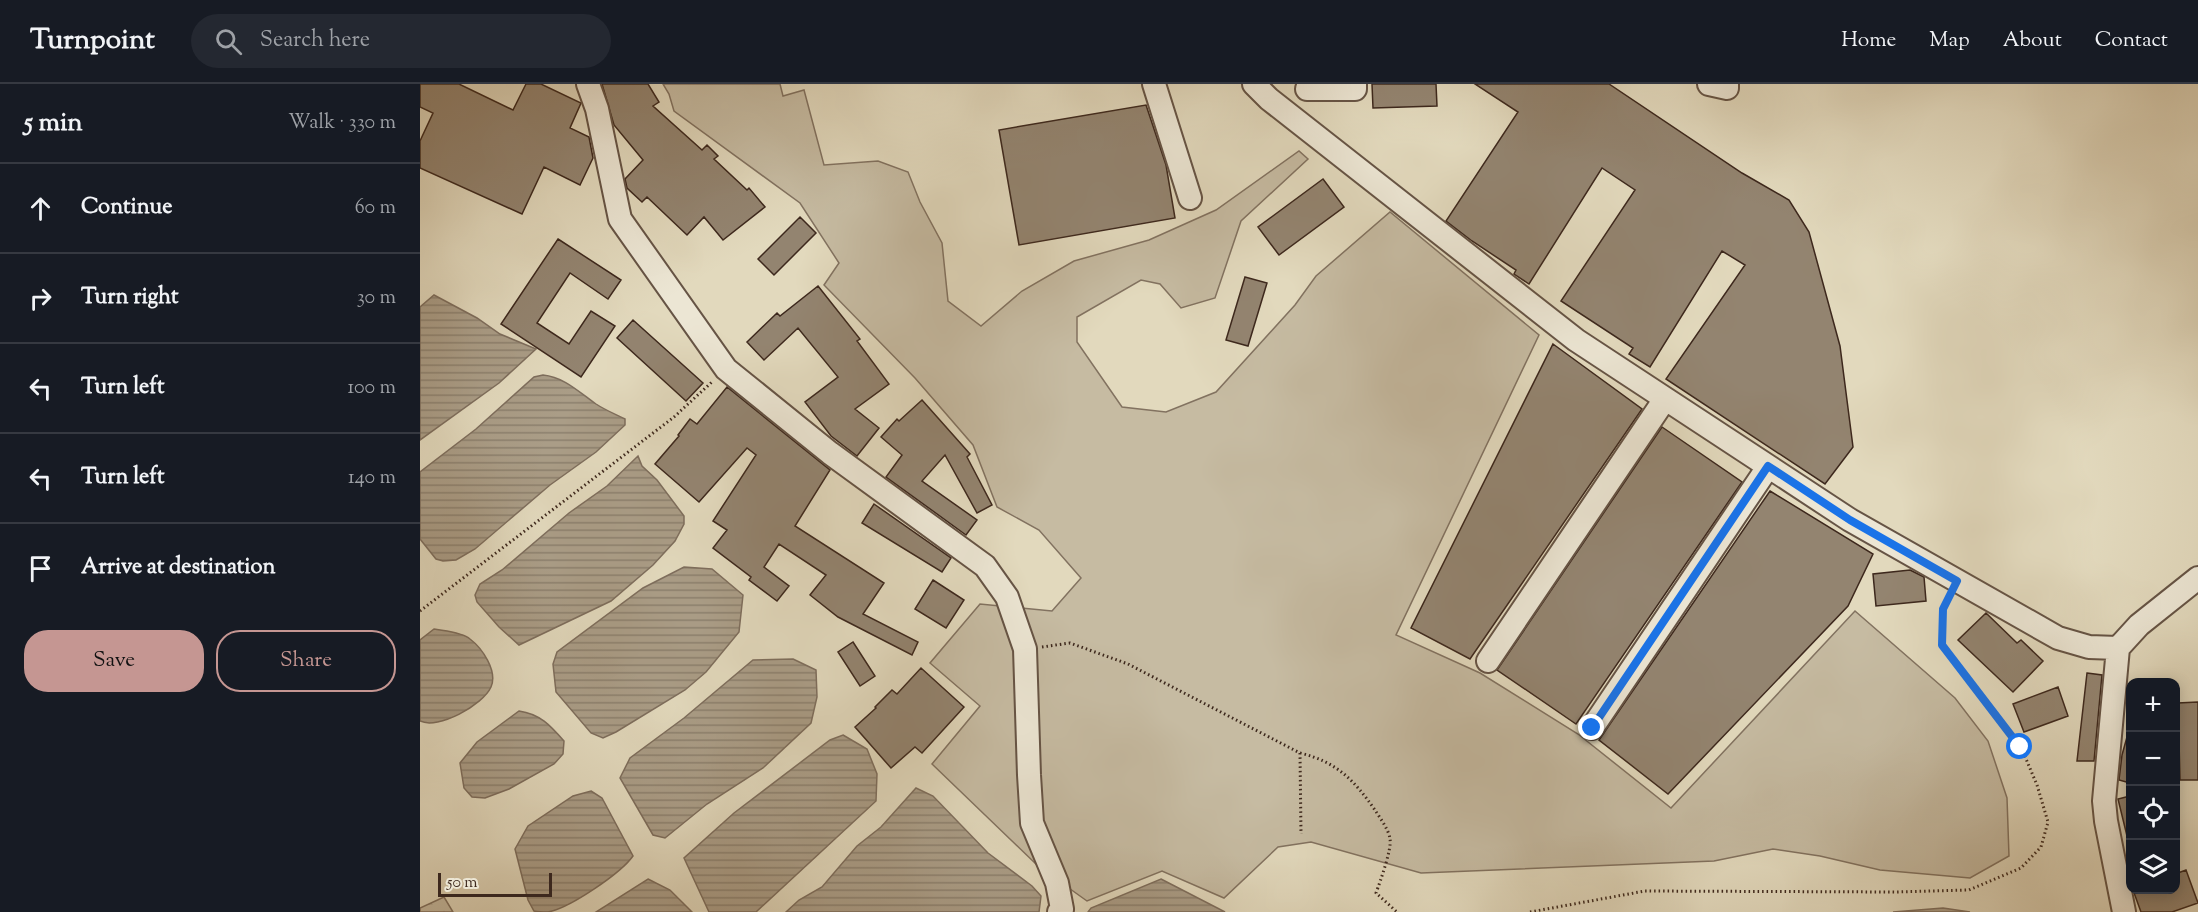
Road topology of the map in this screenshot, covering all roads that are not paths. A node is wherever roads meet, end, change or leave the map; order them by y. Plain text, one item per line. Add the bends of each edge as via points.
1 (588, 84) edge
2 (1154, 84) edge
3 (1254, 84) edge
4 (1355, 84) edge
5 (1708, 84) edge
6 (1727, 84) edge
7 (1308, 89) dead end
8 (1190, 198) dead end
9 (1665, 399) junction
10 (1768, 466) junction
11 (2198, 578) edge
12 (2118, 648) junction
13 (1488, 662) dead end
14 (1592, 728) dead end
15 (1059, 912) edge
16 (2124, 912) edge

1 - 15 street via 620,219 726,369 830,453 985,566 1006,597 1025,648 1032,823 1058,882 1062,909
2 - 8 street
3 - 9 street via 1576,340
4 - 7 street via 1355,88
5 - 6 street via 1727,88
9 - 10 street
9 - 13 street
10 - 12 street via 1850,520 2058,638 2089,647
10 - 14 street
11 - 12 street via 2139,625
12 - 16 street via 2104,801

